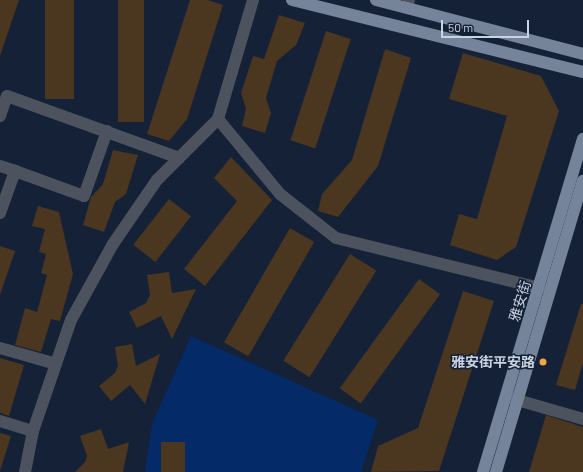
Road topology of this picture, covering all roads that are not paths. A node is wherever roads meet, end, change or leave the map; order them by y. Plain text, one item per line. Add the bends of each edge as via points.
1 (253, 0) edge
2 (292, 0) edge
3 (376, 0) edge
4 (408, 4) edge
5 (583, 54) edge
6 (583, 72) edge
7 (0, 116) edge
8 (218, 119) junction
9 (107, 131) junction
10 (583, 139) edge
11 (179, 158) junction
12 (0, 166) edge
13 (15, 171) junction
14 (583, 181) edge
15 (576, 197) edge
16 (0, 213) edge
17 (540, 288) junction
18 (0, 348) edge
19 (56, 364) junction
20 (506, 396) junction
21 (518, 400) junction
22 (583, 419) edge
23 (0, 421) edge
24 (33, 431) junction
25 (25, 472) edge
26 (483, 472) edge
27 (496, 472) edge

1 - 8 street
2 - 6 main road
3 - 4 main road
4 - 5 main road
7 - 9 street via 6,96
8 - 11 street
8 - 17 street via 280,194 336,238
9 - 11 street
9 - 13 street via 84,196
10 - 15 main road, 雅安街
11 - 19 street via 157,180 113,244 71,320
12 - 13 street
13 - 16 street
14 - 15 main road, 雅安街
15 - 17 main road, 雅安街
15 - 21 main road, 雅安街
17 - 20 main road, 雅安街
18 - 19 street
19 - 24 street
20 - 21 street
20 - 26 main road, 雅安街
21 - 22 street
21 - 27 main road, 雅安街
23 - 24 street
24 - 25 street

